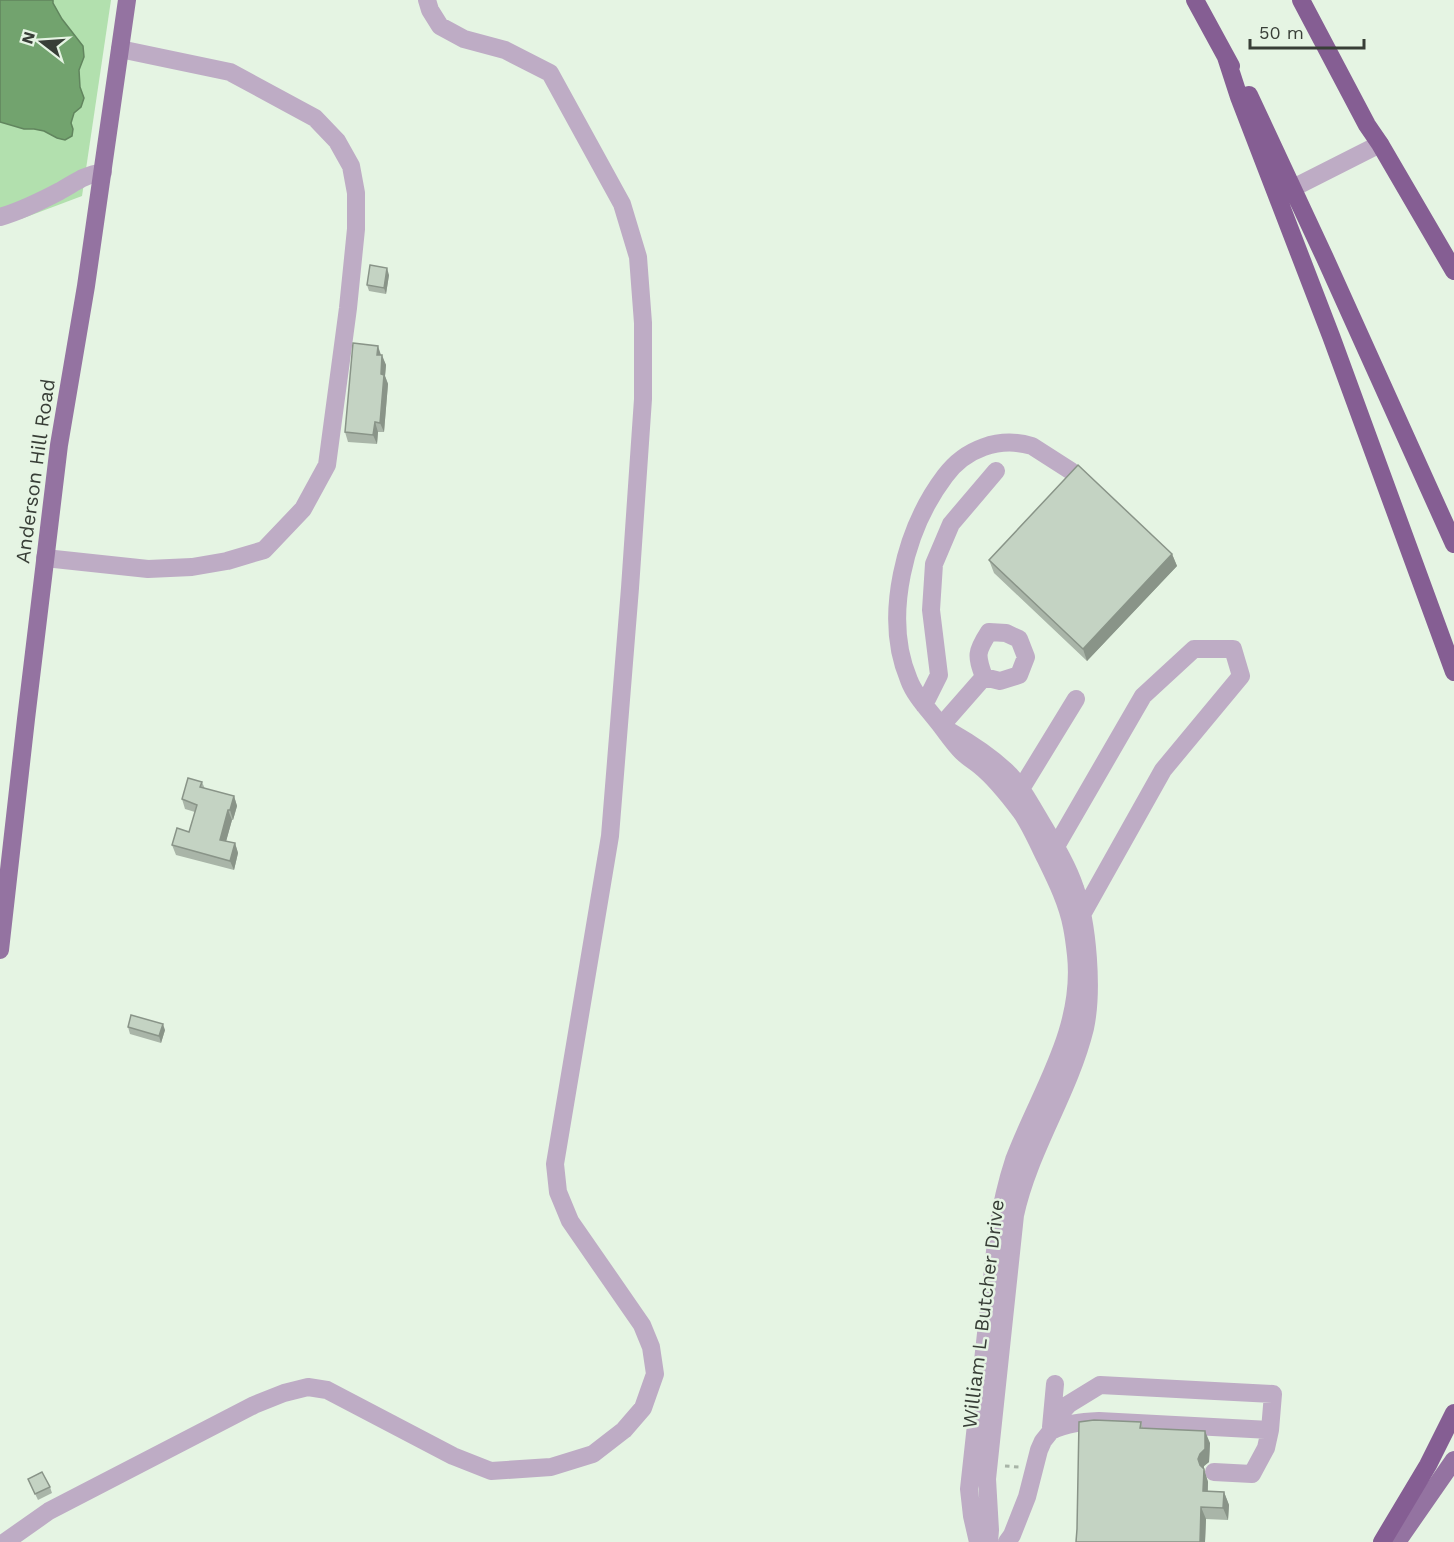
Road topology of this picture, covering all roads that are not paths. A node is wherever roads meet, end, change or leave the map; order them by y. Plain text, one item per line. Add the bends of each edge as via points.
1 (127, 0) edge
2 (427, 0) edge
3 (1195, 0) edge
4 (1301, 0) edge
5 (120, 49) junction
6 (1226, 57) junction
7 (1380, 144) junction
8 (103, 172) junction
9 (1293, 188) junction
10 (0, 218) edge
11 (1454, 271) edge
12 (996, 471) dead end
13 (1071, 471) edge
14 (925, 508) junction
15 (951, 524) junction
16 (1454, 544) edge
17 (45, 558) junction
18 (1454, 672) edge
19 (984, 677) dead end
20 (1076, 699) dead end
21 (924, 705) junction
22 (941, 726) junction
23 (1017, 795) junction
24 (1052, 854) junction
25 (1077, 920) junction
26 (0, 950) edge
27 (1055, 1384) dead end
28 (1454, 1413) edge
29 (1270, 1430) junction
30 (1051, 1431) junction
31 (1454, 1460) edge
32 (1214, 1472) dead end
33 (5, 1542) edge
34 (978, 1542) edge
35 (989, 1542) edge
36 (1007, 1542) edge
37 (1382, 1542) edge
38 (1397, 1542) edge

1 - 5 main road, Anderson Hill Road
2 - 33 street via 440,27 464,39 505,50 550,73 622,204 638,257 643,399 610,836 555,1164 558,1192 570,1221 642,1325 651,1347 655,1374 643,1408 624,1430 593,1454 550,1467 491,1471 453,1456 327,1390 308,1387 284,1393 50,1511
3 - 6 highway
4 - 7 highway
5 - 8 main road, Anderson Hill Road
5 - 17 street via 230,72 315,118 338,141 351,166 356,229 327,465 303,509 264,550 192,567 148,569
6 - 9 highway via 1248,93
6 - 18 highway
7 - 9 street
7 - 11 highway
8 - 10 street via 81,178
8 - 17 main road, Anderson Hill Road
9 - 16 highway
12 - 15 street
13 - 14 street, William L Butcher Drive via 1032,446 993,444 962,458 946,474
14 - 15 street
14 - 21 street, William L Butcher Drive via 903,569 897,616 901,657 909,681
15 - 21 street via 934,564 931,610 939,675
17 - 26 main road, Anderson Hill Road
19 - 22 street
20 - 23 street
21 - 22 street, William L Butcher Drive
22 - 23 street, William L Butcher Drive via 984,752 1010,774
23 - 24 street, William L Butcher Drive via 1022,814
24 - 25 street, William L Butcher Drive via 1064,899
24 - 25 street via 1143,696 1194,649 1233,649 1241,676 1163,770
25 - 34 street, William L Butcher Drive via 1076,981 1069,1029 1014,1161 997,1233 969,1489
25 - 35 street, William L Butcher Drive via 1089,964 1085,1027 1030,1165 1015,1215 988,1464
27 - 30 street
28 - 37 highway
29 - 30 street via 1099,1421 1063,1425
29 - 30 street via 1272,1394 1100,1385 1069,1404
29 - 32 street via 1266,1448 1252,1474
30 - 36 street via 1039,1450 1027,1497
31 - 38 main road

